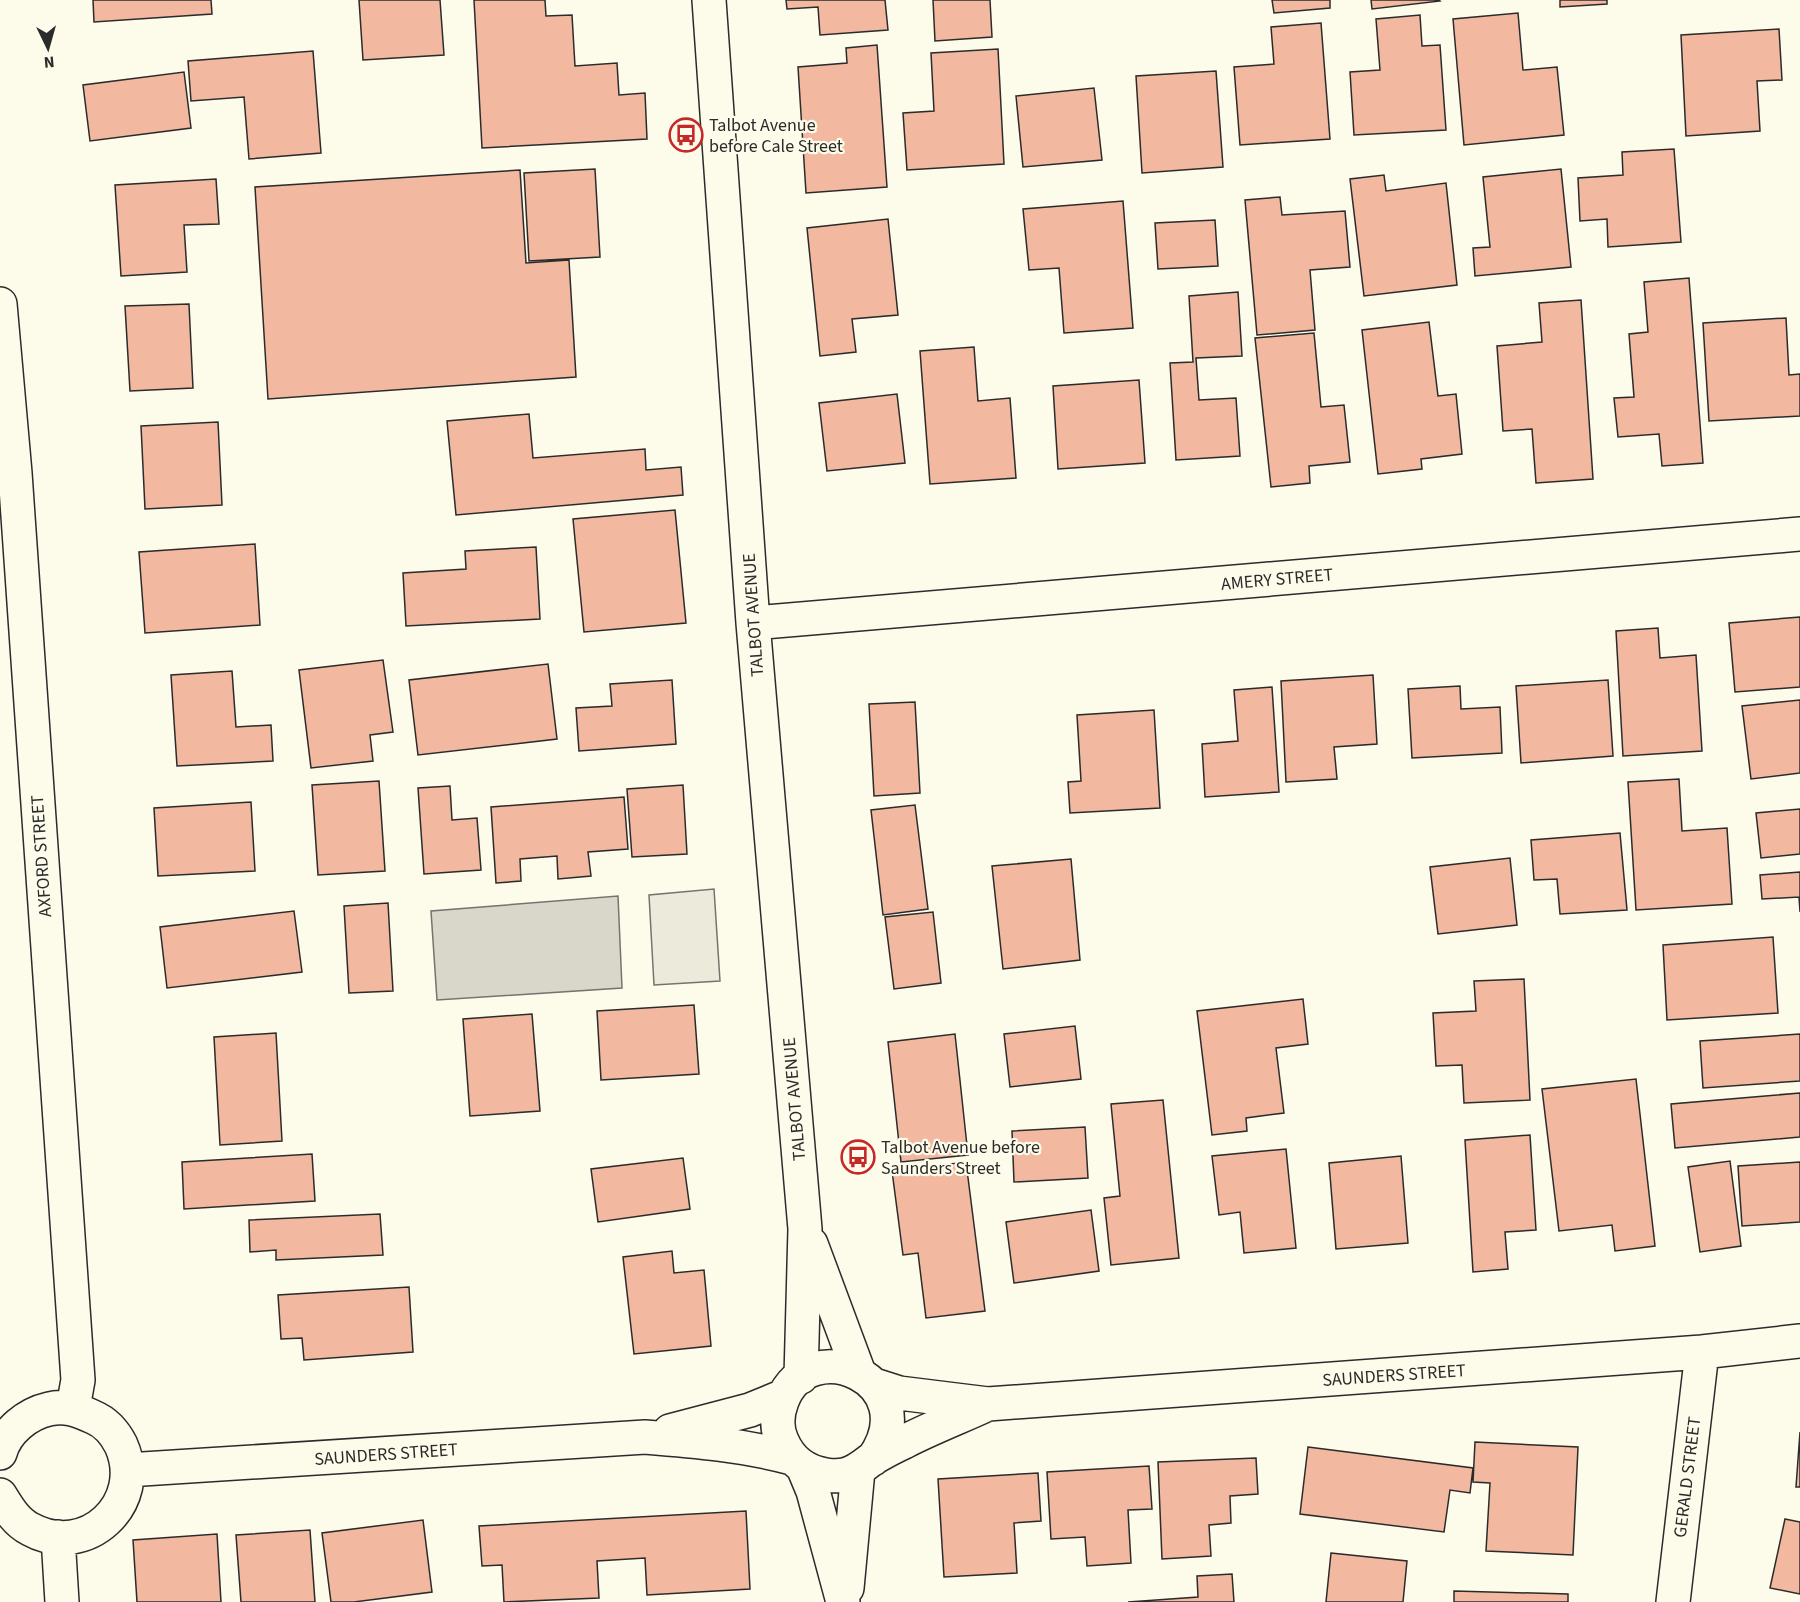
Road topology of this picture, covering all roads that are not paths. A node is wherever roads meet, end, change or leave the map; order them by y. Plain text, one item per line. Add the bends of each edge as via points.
1 (709, 0) edge
2 (0, 304) edge
3 (1800, 534) edge
4 (753, 623) junction
5 (805, 1228) junction
6 (1800, 1341) edge
7 (1702, 1352) junction
8 (867, 1379) junction
9 (792, 1386) junction
10 (987, 1404) junction
11 (73, 1408) junction
12 (645, 1437) junction
13 (0, 1453) edge
14 (797, 1463) junction
15 (866, 1464) junction
16 (127, 1470) junction
17 (0, 1495) edge
18 (58, 1537) junction
19 (62, 1602) edge
20 (844, 1602) edge
21 (1673, 1602) edge

1 - 4 street, TALBOT AVENUE
2 - 11 street, AXFORD STREET via 78,1380
3 - 4 street, AMERY STREET
4 - 5 street, TALBOT AVENUE
5 - 8 street, TALBOT AVENUE
5 - 9 street, TALBOT AVENUE
6 - 7 street, SAUNDERS STREET
7 - 10 street, SAUNDERS STREET
7 - 21 street, GERALD STREET
8 - 9 street via 842,1367 826,1367 812,1370
8 - 10 street, SAUNDERS STREET via 899,1393
8 - 15 street via 883,1399 888,1430 882,1446
9 - 12 street, SAUNDERS STREET via 750,1410
9 - 14 street via 779,1408 778,1421 779,1435
10 - 15 street, SAUNDERS STREET
11 - 13 street via 50,1408 28,1416 11,1432
11 - 16 street via 101,1420 117,1437
12 - 14 street, SAUNDERS STREET via 756,1448
12 - 16 street, SAUNDERS STREET
14 - 15 street via 816,1474 830,1476 845,1475
14 - 20 street via 813,1491
15 - 20 street
16 - 18 street via 121,1502 112,1516 94,1530
17 - 18 street via 11,1514 28,1529
18 - 19 street

